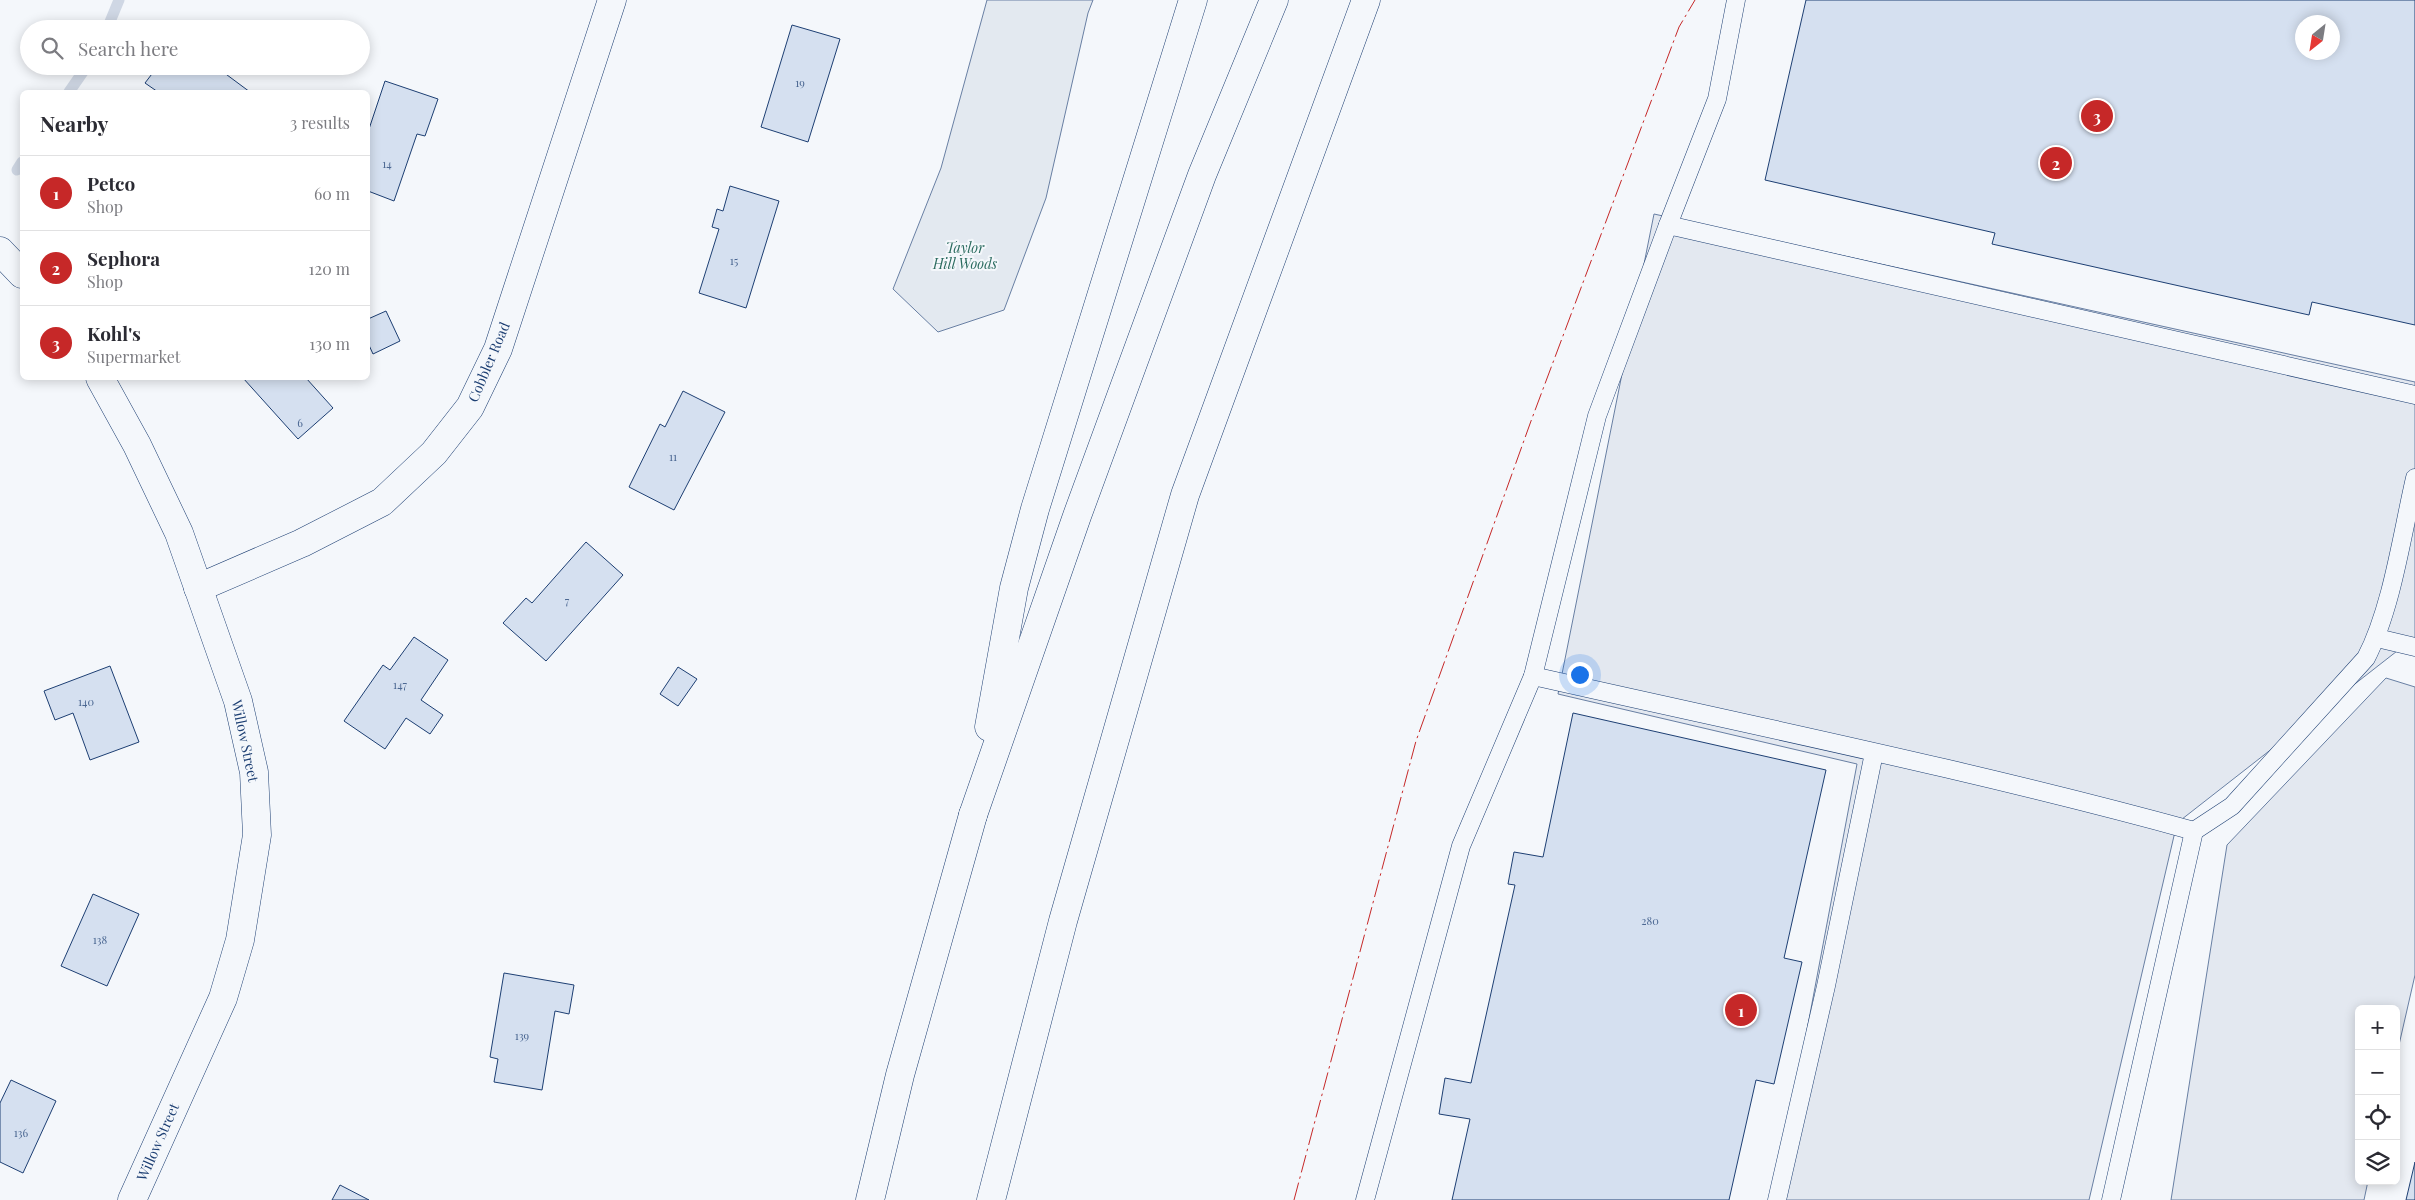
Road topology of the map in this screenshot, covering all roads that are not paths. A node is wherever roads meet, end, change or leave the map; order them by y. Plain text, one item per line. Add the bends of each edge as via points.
1 (612, 0) edge
2 (1193, 0) edge
3 (1274, 0) edge
4 (1366, 0) edge
5 (1736, 0) edge
6 (1668, 225) junction
7 (0, 251) edge
8 (20, 272) edge
9 (101, 380) edge
10 (2415, 395) edge
11 (2415, 478) edge
12 (198, 588) junction
13 (2377, 638) junction
14 (2415, 647) edge
15 (1533, 676) junction
16 (1874, 753) junction
17 (972, 815) junction
18 (2194, 831) junction
19 (132, 1200) edge
20 (870, 1200) edge
21 (991, 1200) edge
22 (1365, 1200) edge
23 (1777, 1200) edge
24 (2111, 1200) edge

1 - 12 main road, Cobbler Road via 498,349 470,407 434,453 382,502 302,543
2 - 17 main road via 1035,509 1014,588
3 - 17 main road via 1202,175
4 - 21 main road via 1185,495 1063,920
5 - 6 lane via 1717,100
6 - 10 lane
6 - 15 lane via 1597,416
7 - 8 main road
9 - 12 main road, Willow Street via 179,533
11 - 13 lane
12 - 19 main road, Willow Street via 238,701 254,772 257,835 240,940 223,998
13 - 14 lane
13 - 18 lane via 2366,658 2232,806
15 - 16 lane
15 - 22 lane via 1461,846
16 - 18 lane via 2100,805
16 - 23 lane via 1826,986
17 - 20 main road via 900,1075
18 - 24 lane

